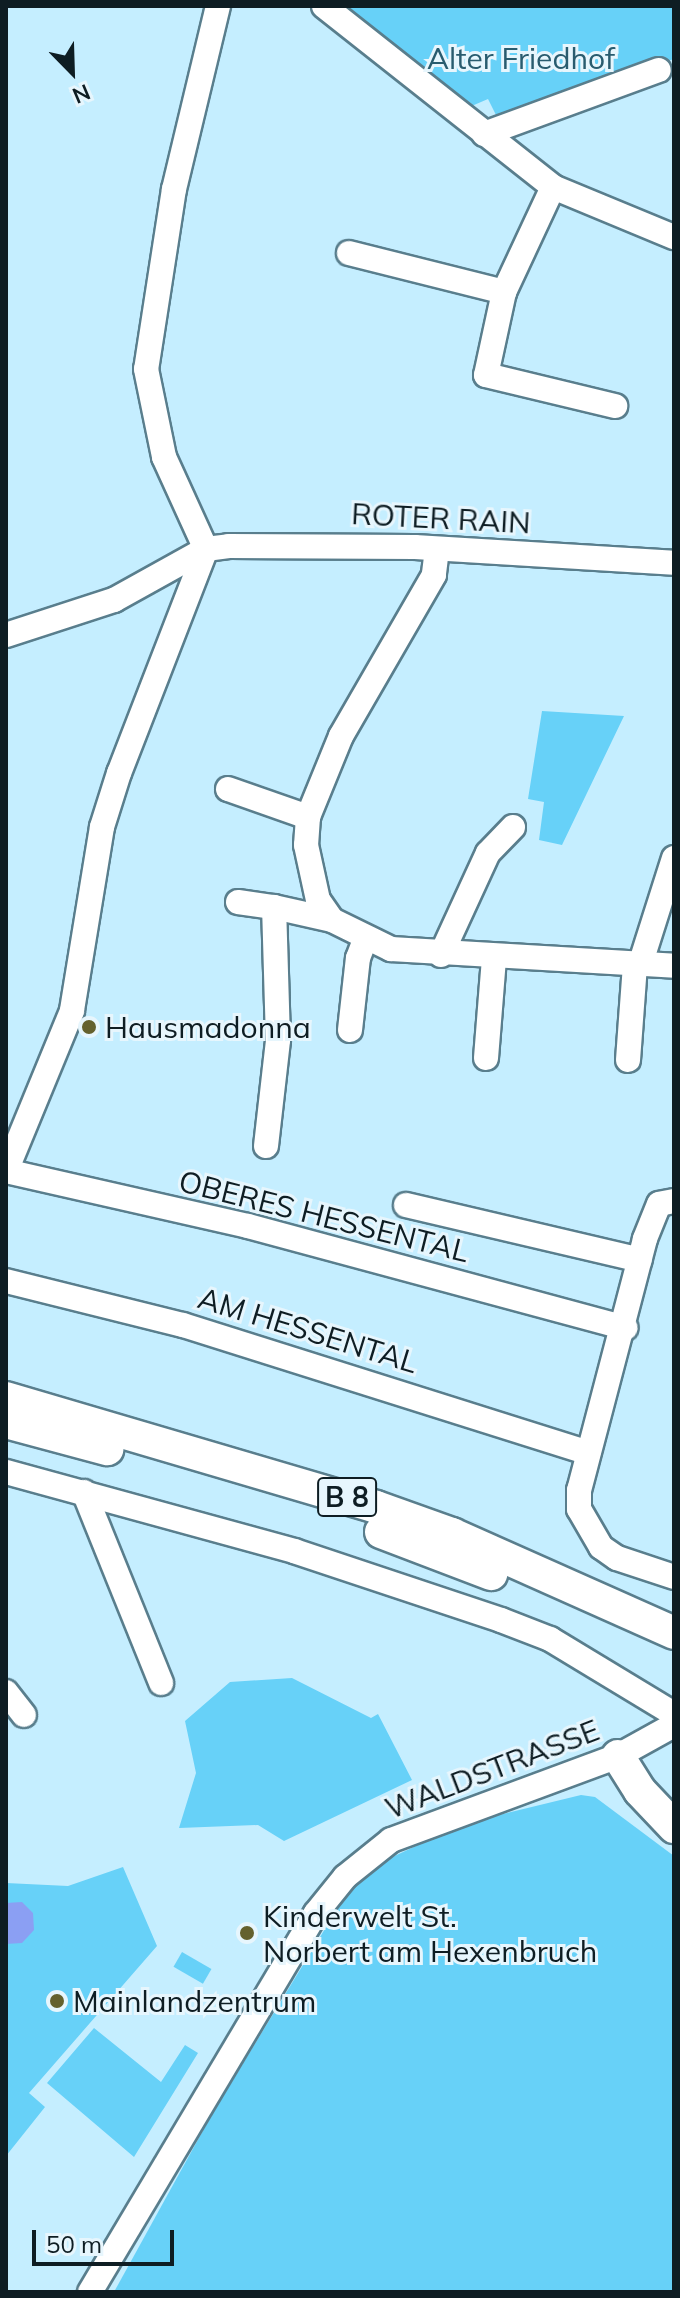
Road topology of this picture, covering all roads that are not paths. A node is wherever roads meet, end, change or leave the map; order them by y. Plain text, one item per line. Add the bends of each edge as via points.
1 (218, 6) edge
2 (324, 6) edge
3 (659, 70) dead end
4 (484, 134) junction
5 (553, 187) junction
6 (674, 237) edge
7 (349, 253) dead end
8 (504, 292) junction
9 (615, 406) dead end
10 (206, 549) junction
11 (437, 549) junction
12 (674, 563) edge
13 (6, 635) edge
14 (228, 789) dead end
15 (308, 817) junction
16 (513, 827) dead end
17 (674, 858) edge
18 (238, 902) dead end
19 (274, 907) junction
20 (332, 920) junction
21 (365, 940) junction
22 (441, 955) junction
23 (494, 958) junction
24 (638, 963) junction
25 (674, 966) edge
26 (350, 1030) dead end
27 (486, 1058) dead end
28 (628, 1060) dead end
29 (266, 1146) dead end
30 (6, 1171) edge
31 (674, 1201) edge
32 (406, 1205) dead end
33 (640, 1260) junction
34 (6, 1281) edge
35 (625, 1328) junction
36 (6, 1398) edge
37 (6, 1422) edge
38 (588, 1453) junction
39 (6, 1472) edge
40 (84, 1492) junction
41 (674, 1577) edge
42 (674, 1633) edge
43 (674, 1656) edge
44 (161, 1683) dead end
45 (6, 1692) edge
46 (674, 1714) edge
47 (24, 1715) dead end
48 (674, 1725) edge
49 (618, 1756) junction
50 (674, 1827) edge
51 (90, 2292) edge

1 - 10 street via 174,189 146,369 164,457
2 - 4 street
3 - 4 street
4 - 5 street
5 - 6 street
5 - 8 street
7 - 8 street
8 - 9 street via 486,375
10 - 11 street, ROTER RAIN via 260,544
10 - 13 street via 114,600
10 - 30 street via 119,773 102,827 72,1011
11 - 12 street, ROTER RAIN
11 - 15 street via 434,575 341,736
14 - 15 street
15 - 20 street via 309,872
16 - 22 street via 488,853
17 - 24 street
18 - 19 street
19 - 20 street
19 - 29 street via 278,1040
20 - 21 street
21 - 22 street
21 - 26 street
22 - 23 street
23 - 24 street
23 - 27 street
24 - 25 street
24 - 28 street
30 - 35 street, OBERES HESSENTAL via 248,1226
31 - 33 street via 659,1204
32 - 33 street
33 - 35 street
34 - 38 street, AM HESSENTAL via 228,1339
35 - 38 street
36 - 42 main road, B 8 via 291,1478 391,1512 555,1577
37 - 43 main road, B 8 via 283,1498 374,1529 534,1592
38 - 41 street via 579,1509 588,1530 617,1558
39 - 40 street
40 - 44 street
40 - 46 street via 294,1551 501,1620 550,1639
45 - 47 street
48 - 49 street, WALDSTRASSE
49 - 50 main road via 640,1791
49 - 51 street, WALDSTRASSE via 391,1840 345,1877 316,1913

